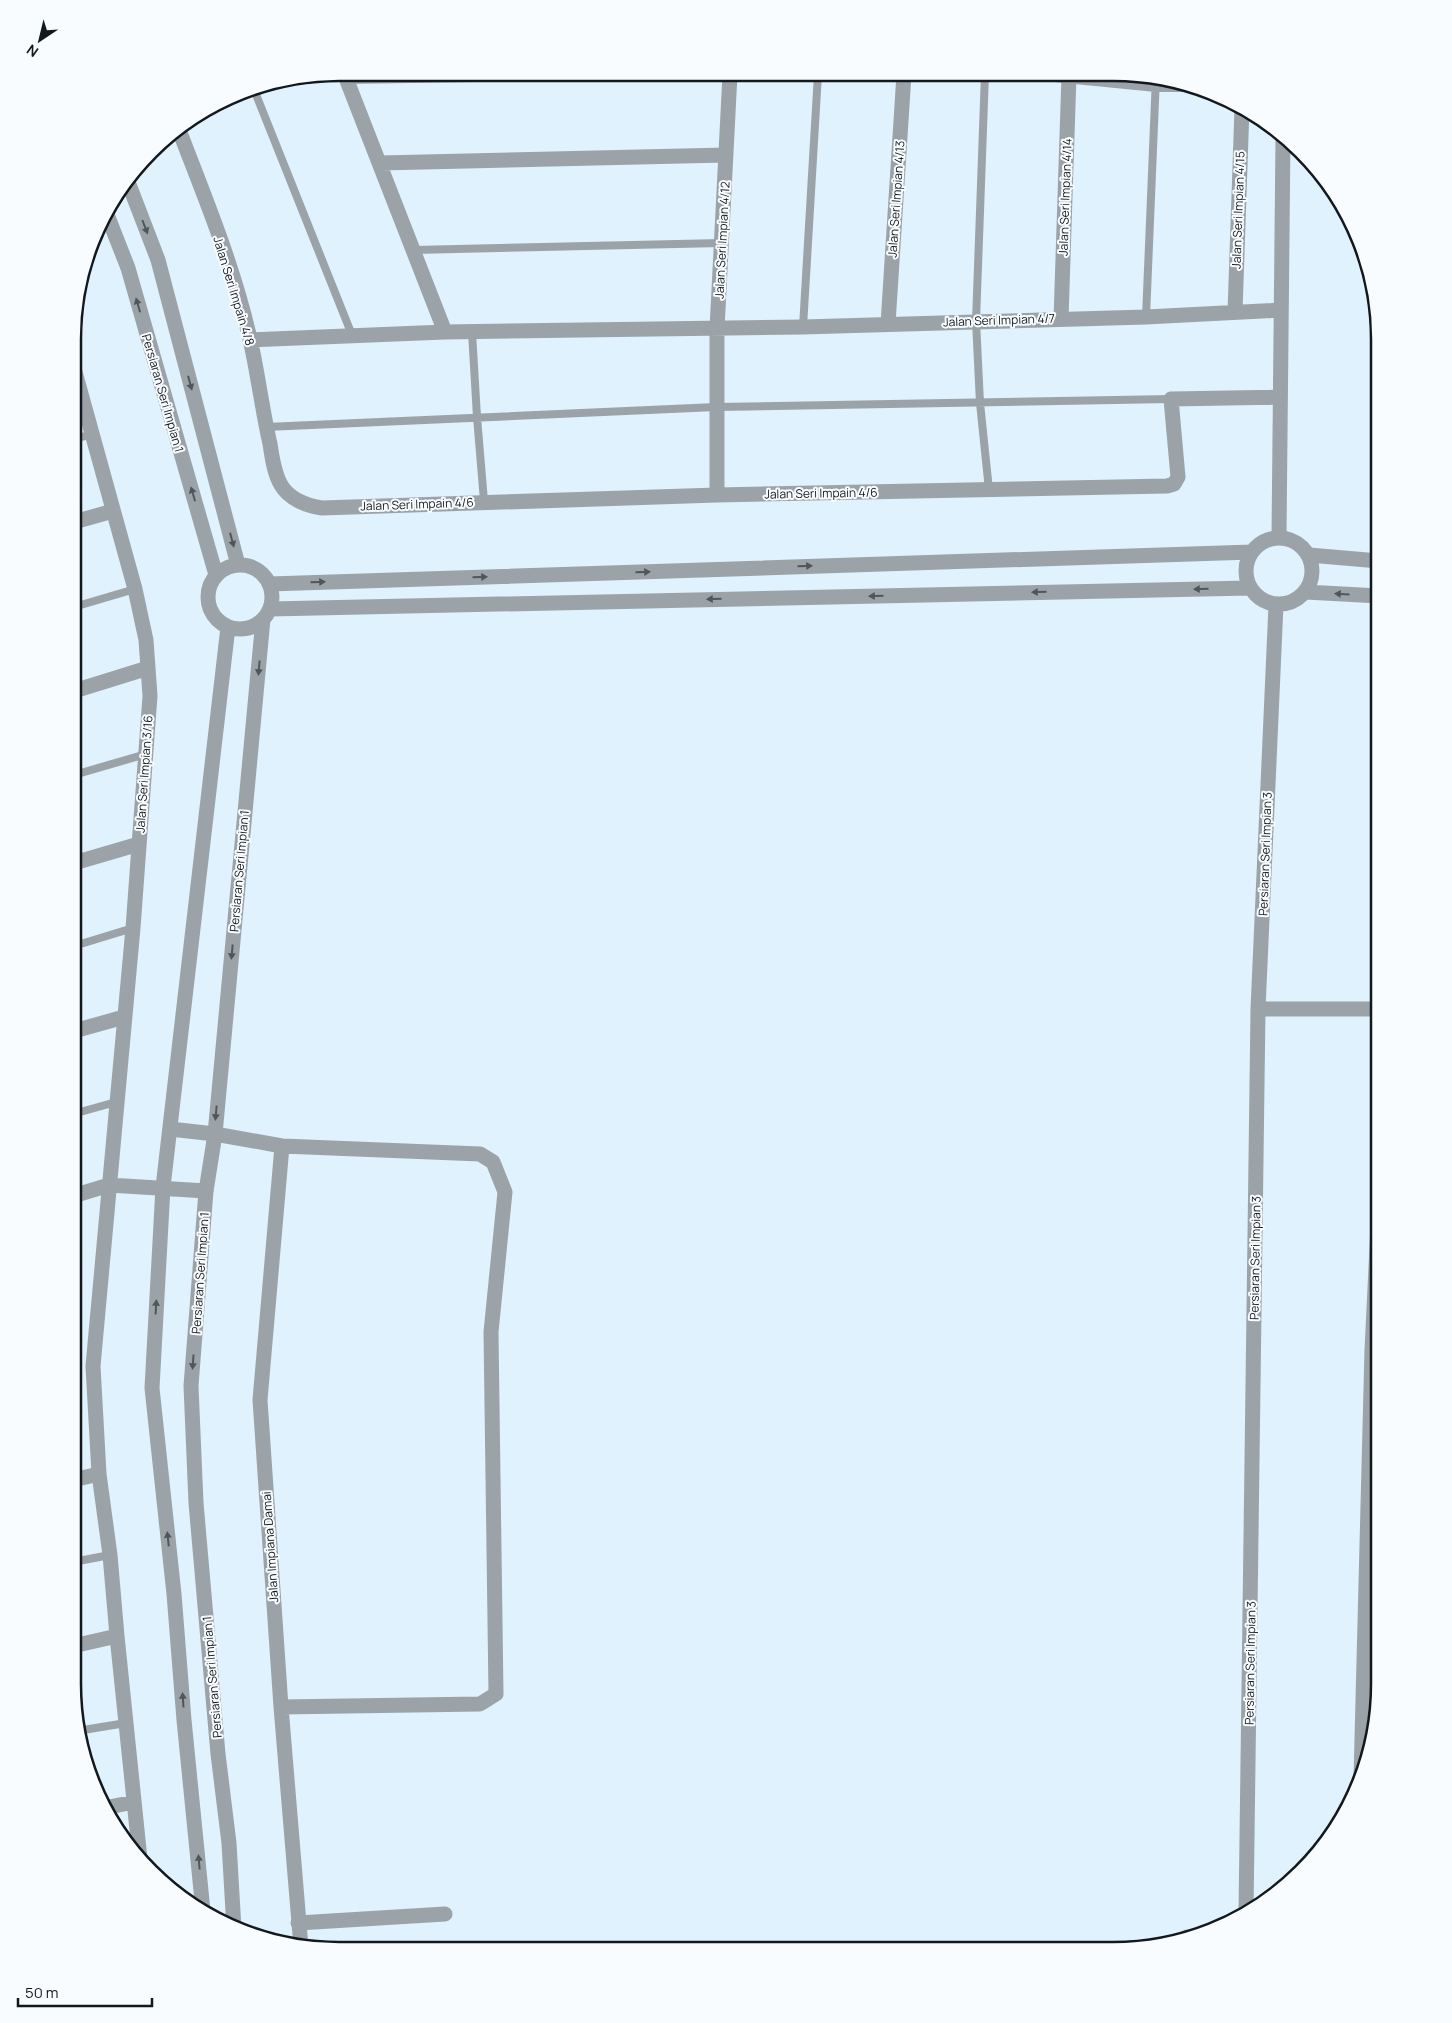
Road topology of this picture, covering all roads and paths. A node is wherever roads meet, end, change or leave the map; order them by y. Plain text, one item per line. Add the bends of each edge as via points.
1 (348, 81) edge
2 (730, 81) edge
3 (818, 81) edge
4 (904, 81) edge
5 (985, 81) edge
6 (1069, 81) edge
7 (1101, 81) edge
8 (1156, 85) edge
9 (1156, 88) junction
10 (1172, 88) edge
11 (256, 95) edge
12 (1242, 116) edge
13 (181, 136) edge
14 (1283, 145) edge
15 (726, 156) junction
16 (380, 163) junction
17 (130, 188) edge
18 (110, 222) edge
19 (722, 243) junction
20 (414, 250) junction
21 (1281, 310) junction
22 (1235, 312) junction
23 (1146, 316) junction
24 (1061, 319) junction
25 (976, 321) junction
26 (888, 324) junction
27 (803, 327) junction
28 (717, 329) junction
29 (446, 332) junction
30 (472, 332) junction
31 (352, 336) junction
32 (250, 340) junction
33 (81, 394) edge
34 (1280, 396) junction
35 (1171, 399) junction
36 (980, 403) junction
37 (716, 407) junction
38 (477, 417) junction
39 (266, 428) junction
40 (92, 434) junction
41 (81, 437) edge
42 (281, 486) joint
43 (989, 490) junction
44 (717, 495) junction
45 (484, 502) junction
46 (113, 511) junction
47 (81, 520) edge
48 (1279, 538) junction
49 (1252, 552) junction
50 (1309, 555) junction
51 (1371, 560) edge
52 (238, 565) junction
53 (216, 575) junction
54 (269, 584) junction
55 (1250, 588) junction
56 (135, 589) junction
57 (1306, 592) junction
58 (1371, 596) edge
59 (1276, 604) junction
60 (81, 606) edge
61 (267, 614) junction
62 (228, 627) junction
63 (148, 668) junction
64 (81, 688) edge
65 (146, 754) junction
66 (81, 773) edge
67 (139, 844) junction
68 (81, 861) edge
69 (133, 928) junction
70 (81, 944) edge
71 (1258, 1009) junction
72 (1371, 1009) edge
73 (124, 1017) junction
74 (81, 1029) edge
75 (116, 1102) junction
76 (81, 1112) edge
77 (170, 1129) junction
78 (214, 1134) junction
79 (282, 1146) junction
80 (109, 1185) junction
81 (162, 1187) junction
82 (206, 1191) junction
83 (81, 1194) edge
84 (99, 1474) junction
85 (81, 1478) edge
86 (110, 1555) junction
87 (81, 1560) edge
88 (1371, 1565) edge
89 (116, 1636) junction
90 (81, 1644) edge
91 (281, 1707) junction
92 (126, 1722) junction
93 (85, 1730) edge
94 (1362, 1750) edge
95 (134, 1802) junction
96 (112, 1806) edge
97 (139, 1846) edge
98 (202, 1902) edge
99 (1246, 1904) edge
100 (445, 1914) dead end
101 (233, 1919) edge
102 (298, 1923) junction
103 (300, 1939) edge

1 - 16 street
2 - 15 street, Jalan Seri Impian 4/12
3 - 27 lane
4 - 26 street, Jalan Seri Impian 4/13
5 - 25 lane
6 - 24 street, Jalan Seri Impian 4/14
7 - 9 lane
8 - 9 lane
9 - 10 lane
9 - 23 lane
11 - 31 lane
12 - 22 street, Jalan Seri Impian 4/15
13 - 32 street, Jalan Seri Impain 4/8 via 228,262
14 - 21 street
15 - 16 street
15 - 19 street, Jalan Seri Impian 4/12
16 - 20 street
17 -> 52 street via 158,260
53 -> 18 street, Persiaran Seri Impian 1 via 128,268
19 - 20 lane
19 - 28 street, Jalan Seri Impian 4/12
20 - 29 street
21 - 22 street, Jalan Seri Impian 4/7
21 - 34 street
22 - 23 street, Jalan Seri Impian 4/7
23 - 24 street, Jalan Seri Impian 4/7
24 - 25 street, Jalan Seri Impian 4/7
25 - 26 street, Jalan Seri Impian 4/7
25 - 36 lane
26 - 27 street, Jalan Seri Impian 4/7
27 - 28 street, Jalan Seri Impian 4/7
28 - 30 street, Jalan Seri Impian 4/7
28 - 37 street, Jalan Seri Impian 4/12
29 - 30 street, Jalan Seri Impian 4/7
29 - 31 street, Jalan Seri Impian 4/7
30 - 38 lane
31 - 32 street, Jalan Seri Impian 4/7
32 - 39 street, Jalan Seri Impain 4/8
33 - 40 street, Jalan Seri Impian 3/16
34 - 35 street
34 - 48 street
35 - 36 lane
35 - 43 street, Jalan Seri Impain 4/6 via 1178,477 1174,484
36 - 37 lane
36 - 43 lane
37 - 38 lane
37 - 44 street, Jalan Seri Impian 4/12
38 - 39 lane
38 - 45 lane
39 - 42 street, Jalan Seri Impain 4/8
40 - 41 lane
40 - 46 street, Jalan Seri Impian 3/16
42 - 45 street, Jalan Seri Impain 4/6 via 299,502 322,508
43 - 44 street, Jalan Seri Impain 4/6
44 - 45 street, Jalan Seri Impain 4/6
46 - 47 street
46 - 56 street, Jalan Seri Impian 3/16
48 - 49 street via 1264,542
48 - 50 street via 1296,542
54 -> 49 street
49 - 55 street via 1246,576
50 - 51 street
50 - 57 street via 1313,567 1312,580
52 - 53 street
52 - 54 street via 251,567
53 - 62 street via 209,585 207,598 210,610 218,621
54 - 61 street via 272,596
55 - 59 street via 1261,599
55 -> 61 street
56 - 60 lane
56 - 63 street, Jalan Seri Impian 3/16 via 146,640
58 -> 57 street
57 - 59 street via 1292,602
59 - 71 street, Persiaran Seri Impian 3
61 - 62 street via 253,627 241,630
61 -> 78 street, Persiaran Seri Impian 1
62 - 77 street
63 - 64 street
63 - 65 street, Jalan Seri Impian 3/16 via 150,696
65 - 66 lane
65 - 67 street, Jalan Seri Impian 3/16
67 - 68 street
67 - 69 street, Jalan Seri Impian 3/16
69 - 70 lane
69 - 73 street, Jalan Seri Impian 3/16
71 - 72 street
71 - 99 street, Persiaran Seri Impian 3
73 - 74 street
73 - 75 street, Jalan Seri Impian 3/16
75 - 76 lane
75 - 80 street, Jalan Seri Impian 3/16
77 - 78 street
77 - 81 street
78 - 79 street
78 - 82 street, Persiaran Seri Impian 1
79 - 91 street, Jalan Impiana Damai via 260,1400
79 - 91 street via 480,1154 493,1162 505,1192 491,1332 496,1694 480,1704
80 - 81 street
80 - 83 street
80 - 84 street, Jalan Seri Impian 3/16 via 93,1366
81 - 82 street
98 -> 81 street via 152,1388
82 -> 101 street, Persiaran Seri Impian 1 via 191,1386 196,1503
84 - 85 street
84 - 86 street, Jalan Seri Impian 3/16
86 - 87 lane
86 - 89 street, Jalan Seri Impian 3/16
88 - 94 street
89 - 90 street
89 - 92 street, Jalan Seri Impian 3/16
91 - 102 street, Jalan Impiana Damai
92 - 93 lane
92 - 95 street, Jalan Seri Impian 3/16
95 - 96 street
95 - 97 street, Jalan Seri Impian 3/16
100 - 102 street
102 - 103 street, Jalan Impiana Damai

